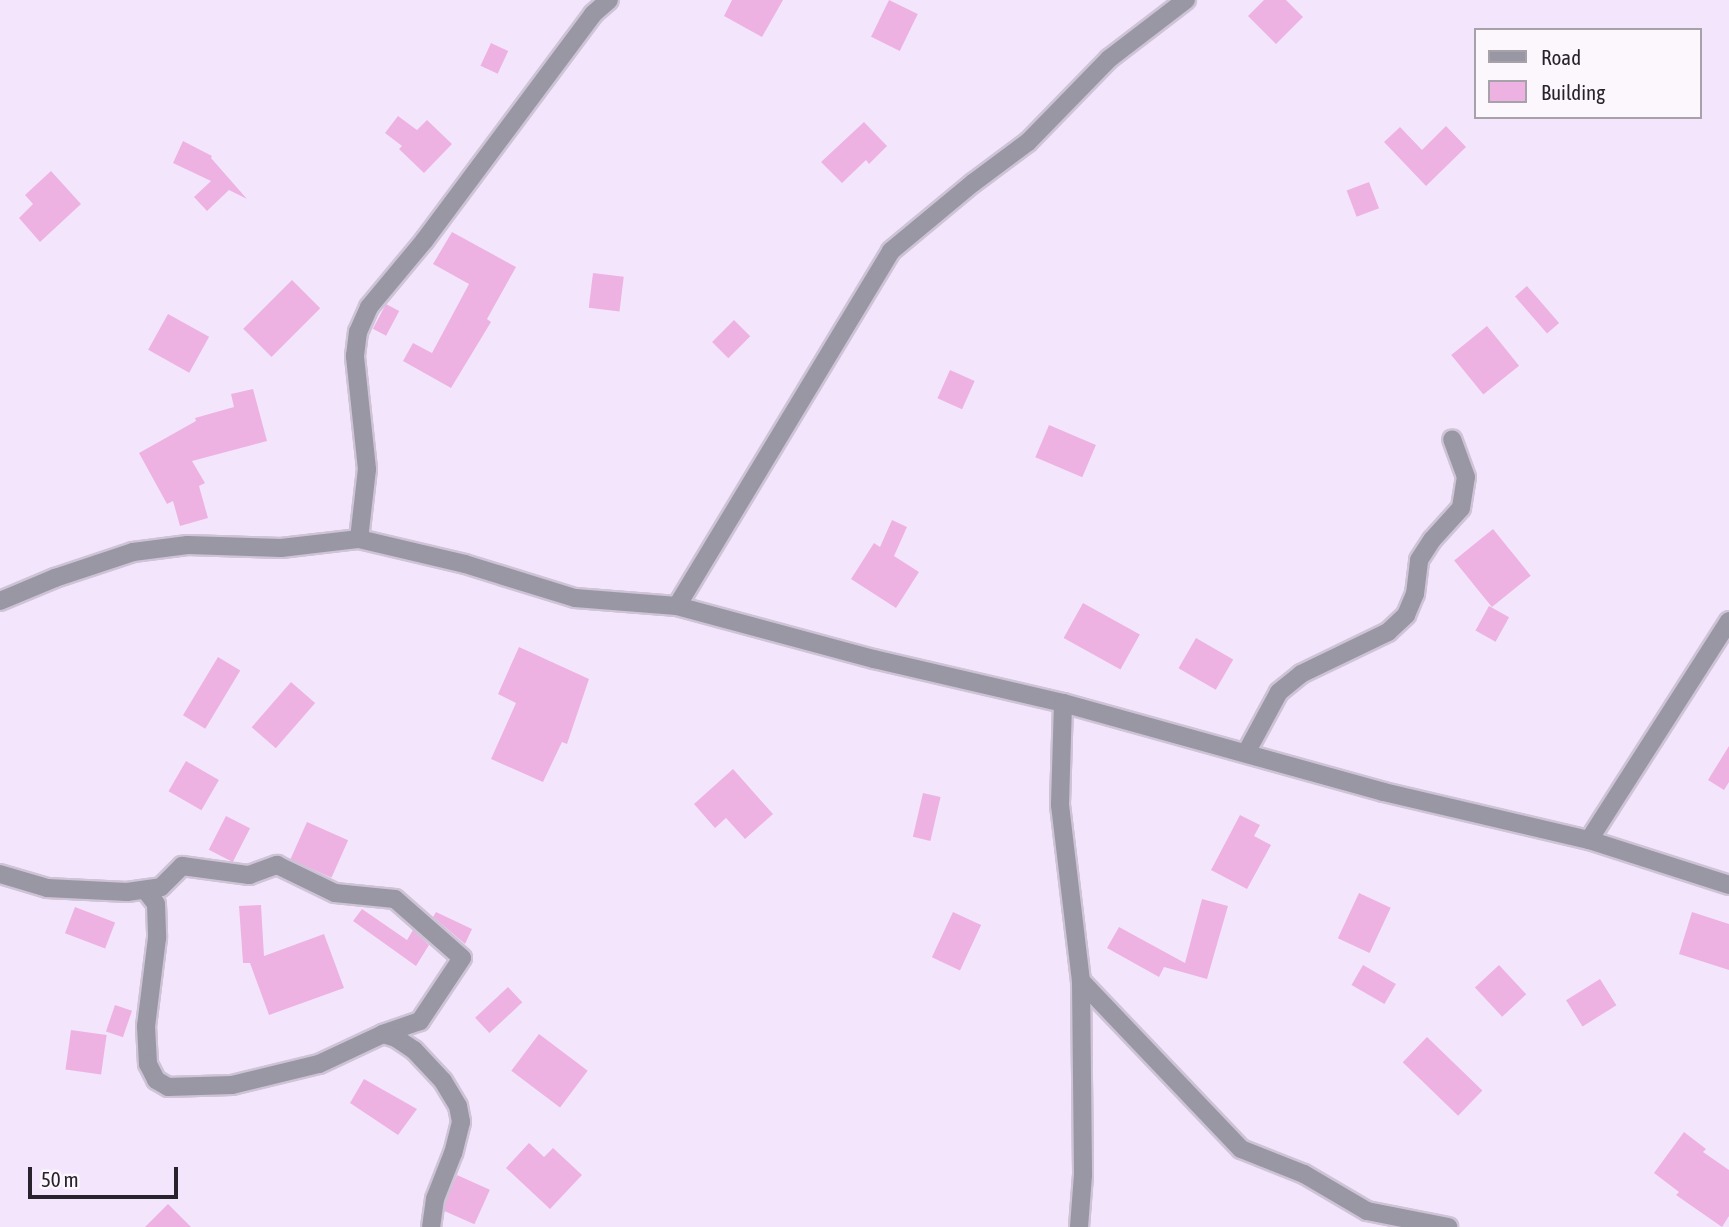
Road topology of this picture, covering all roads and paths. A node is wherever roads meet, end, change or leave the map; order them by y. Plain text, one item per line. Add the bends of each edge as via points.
1 (609, 0) edge
2 (1186, 0) edge
3 (1452, 439) dead end
4 (359, 539) junction
5 (0, 601) edge
6 (677, 606) junction
7 (1729, 621) edge
8 (1063, 703) junction
9 (1246, 753) junction
10 (1589, 840) junction
11 (0, 874) edge
12 (1729, 885) edge
13 (151, 897) junction
14 (1081, 981) junction
15 (383, 1034) junction
16 (431, 1227) edge
17 (1079, 1227) edge
18 (1448, 1227) edge

1 - 4 street via 593,14 424,241 369,307 358,332 355,356 367,469
2 - 6 street via 1110,59 1028,142 891,251
3 - 9 street via 1466,478 1461,508 1419,560 1415,594 1406,615 1388,632 1301,674 1279,692
4 - 5 street via 281,548 188,545 133,552
4 - 6 street via 575,597
6 - 8 street via 861,656
7 - 10 street
8 - 9 street
8 - 14 street via 1060,805
9 - 10 street via 1384,792
10 - 12 street
11 - 13 street via 47,888
13 - 15 street via 157,938 146,1026 148,1063 156,1080 168,1087 232,1085 319,1064
13 - 15 street via 182,866 249,875 277,865 335,893 395,899 462,958 420,1021
14 - 17 street via 1083,1175
14 - 18 street via 1241,1149 1304,1174 1367,1211
15 - 16 street via 414,1050 443,1081 458,1106 461,1122 435,1199

